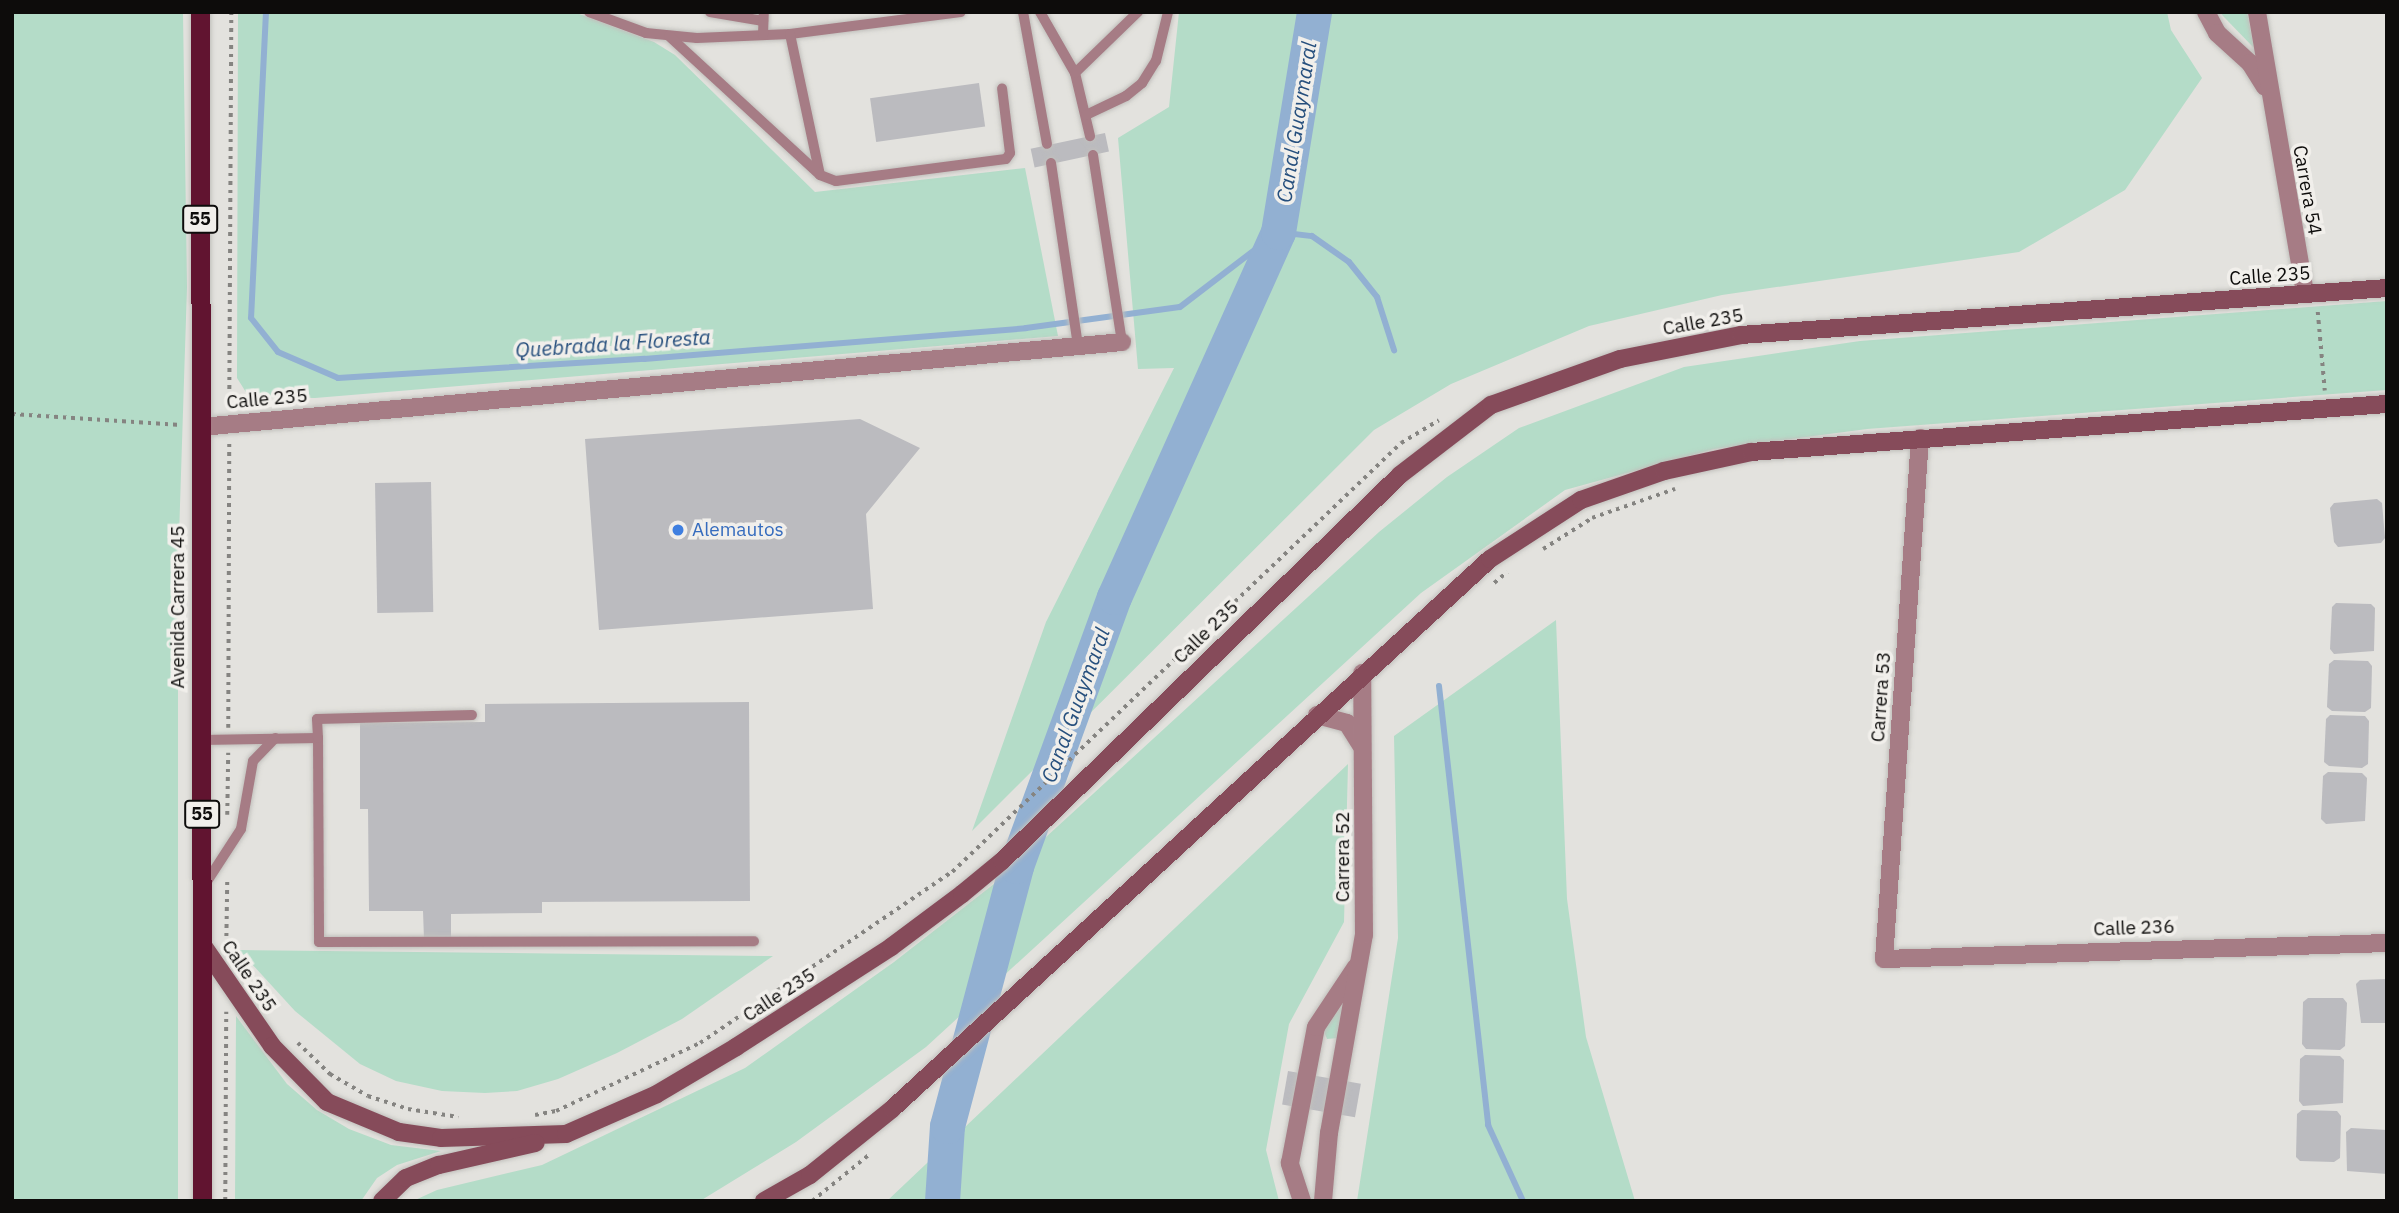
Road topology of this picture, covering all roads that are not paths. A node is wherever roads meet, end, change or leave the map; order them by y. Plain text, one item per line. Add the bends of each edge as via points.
1 (200, 12) edge
2 (589, 12) edge
3 (710, 12) edge
4 (961, 12) edge
5 (1023, 12) edge
6 (1041, 12) edge
7 (1138, 12) edge
8 (1168, 12) edge
9 (2206, 12) edge
10 (2257, 12) edge
11 (764, 17) edge
12 (790, 34) junction
13 (669, 35) junction
14 (763, 35) junction
15 (1075, 73) junction
16 (1002, 88) dead end
17 (2269, 92) junction
18 (1086, 115) junction
19 (1090, 136) dead end
20 (1047, 144) dead end
21 (1093, 155) dead end
22 (1051, 163) dead end
23 (820, 175) junction
24 (2387, 288) edge
25 (2311, 300) junction
26 (1122, 342) joint
27 (1079, 345) junction
28 (2387, 404) edge
29 (201, 427) junction
30 (1920, 438) junction
31 (1362, 673) junction
32 (472, 715) dead end
33 (1317, 715) junction
34 (275, 738) junction
35 (318, 738) junction
36 (202, 740) junction
37 (1363, 753) junction
38 (202, 890) junction
39 (754, 941) dead end
40 (2387, 943) edge
41 (202, 944) junction
42 (1884, 959) joint
43 (1360, 961) junction
44 (1316, 1027) junction
45 (1347, 1032) junction
46 (566, 1134) junction
47 (202, 1201) edge
48 (382, 1201) edge
49 (764, 1201) edge
50 (1302, 1201) edge
51 (1323, 1201) edge

1 - 29 highway, Avenida Carrera 45 / 55
2 - 13 lane via 646,33
3 - 11 lane
4 - 12 lane
5 - 20 lane
6 - 15 lane
7 - 15 lane
8 - 18 lane via 1156,61 1142,83
9 - 17 street, Carrera 54 via 2217,33 2250,63
10 - 17 street, Carrera 54
11 - 14 lane
12 - 14 lane
12 - 23 lane
13 - 14 lane
13 - 23 lane
15 - 18 lane
16 - 23 lane via 1010,153 1006,159 844,181
17 - 25 street, Carrera 54
18 - 19 lane
21 - 26 lane
22 - 27 lane
24 - 25 main road, Calle 235
25 - 46 main road, Calle 235 via 1741,335 1620,359 1491,405 1400,475 1002,861 891,947 824,991 657,1094
26 - 27 street, Calle 235
27 - 29 street, Calle 235
28 - 30 main road
29 - 36 highway, Avenida Carrera 45 / 55
30 - 31 main road via 1751,452 1664,471 1581,500 1490,559
30 - 42 street, Carrera 53
31 - 33 main road
31 - 37 street, Carrera 52
32 - 35 lane via 317,719
33 - 37 street, Carrera 52 via 1347,723
33 - 49 main road via 892,1109 810,1175
34 - 35 lane
34 - 36 lane
34 - 38 lane via 253,761 241,828
35 - 39 lane via 319,942
36 - 38 highway, Avenida Carrera 45 / 55
37 - 43 street, Carrera 52 via 1364,935
38 - 41 highway, Avenida Carrera 45 / 55
40 - 42 street, Calle 236
41 - 46 main road, Calle 235 via 297,1076 327,1102 363,1121 441,1138
41 - 47 highway, Avenida Carrera 45 / 55
43 - 44 street, Carrera 52
43 - 45 street, Carrera 52
44 - 45 street via 1319,1041 1328,1048 1339,1044
44 - 50 street, Carrera 52 via 1290,1163
45 - 51 street, Carrera 52
46 - 48 main road via 500,1154 439,1165 406,1178

